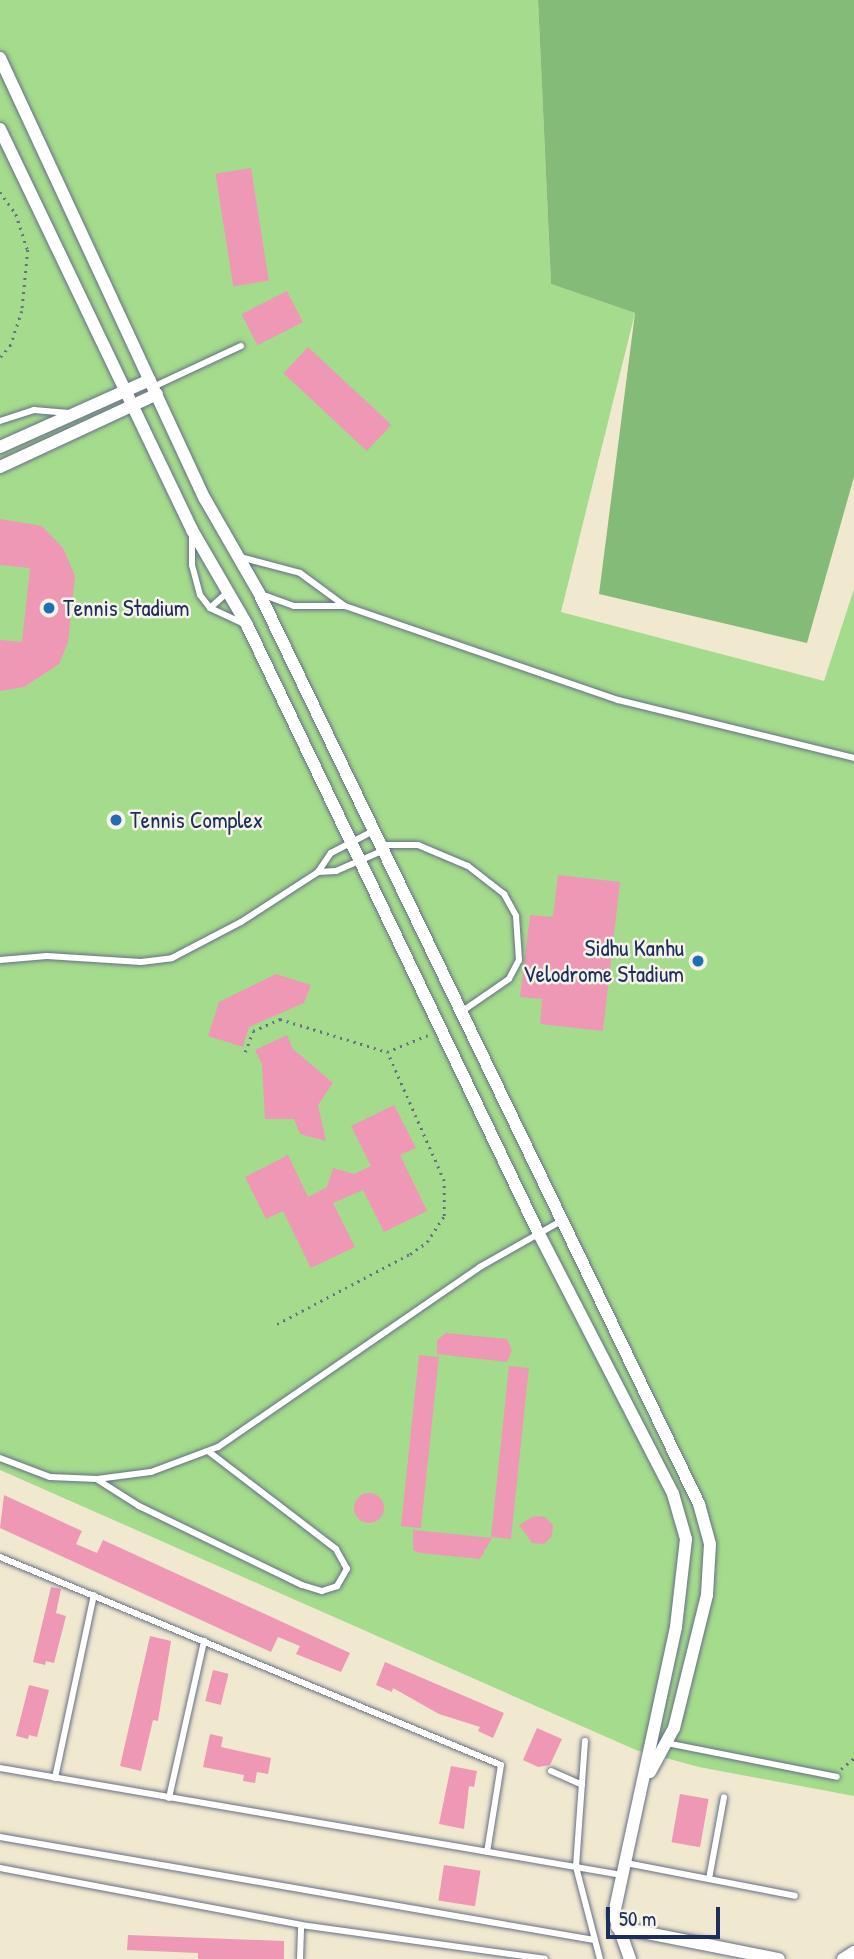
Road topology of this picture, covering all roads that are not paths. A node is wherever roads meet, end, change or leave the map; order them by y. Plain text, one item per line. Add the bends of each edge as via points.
1 (0, 58) edge
2 (0, 129) edge
3 (241, 346) dead end
4 (153, 387) junction
5 (126, 390) junction
6 (133, 406) junction
7 (69, 413) junction
8 (0, 421) edge
9 (0, 447) edge
10 (0, 467) edge
11 (192, 530) junction
12 (238, 557) junction
13 (228, 592) junction
14 (259, 593) junction
15 (345, 606) junction
16 (210, 608) junction
17 (247, 625) junction
18 (854, 758) edge
19 (373, 831) junction
20 (352, 842) junction
21 (381, 848) junction
22 (361, 860) junction
23 (318, 872) junction
24 (0, 960) edge
25 (460, 1013) junction
26 (561, 1221) junction
27 (538, 1232) junction
28 (208, 1451) junction
29 (0, 1458) edge
30 (97, 1479) junction
31 (0, 1557) edge
32 (94, 1595) junction
33 (204, 1641) junction
34 (585, 1741) dead end
35 (666, 1743) junction
36 (0, 1768) edge
37 (551, 1771) dead end
38 (837, 1777) road end
39 (55, 1778) junction
40 (646, 1779) junction
41 (582, 1785) junction
42 (724, 1797) dead end
43 (169, 1798) junction
44 (0, 1837) edge
45 (487, 1852) junction
46 (576, 1867) junction
47 (0, 1868) edge
48 (625, 1869) junction
49 (709, 1880) junction
50 (795, 1896) dead end
51 (301, 1925) junction
52 (617, 1927) junction
53 (594, 1940) junction
54 (854, 1952) edge
55 (300, 1959) edge
56 (545, 1959) edge
57 (600, 1959) edge
58 (630, 1959) edge
59 (779, 1959) edge
60 (843, 1959) edge

1 - 4 street
2 - 5 street
3 - 4 lane
4 - 5 street
4 - 6 street
4 - 12 street via 205,499
5 - 6 street
5 - 7 street
6 - 10 street
6 - 11 street
7 - 8 lane via 34,410
7 - 9 street
11 - 13 street
11 - 16 lane via 191,565 200,595
12 - 14 street
12 - 15 lane via 300,573
13 - 16 lane
13 - 17 street
14 - 15 lane via 294,606
14 - 19 street
15 - 18 lane via 618,700 713,727
16 - 17 lane
17 - 20 street
19 - 20 lane
19 - 21 street
20 - 22 street
20 - 23 lane via 331,853
21 - 22 lane
21 - 25 street
21 - 25 lane via 418,845 468,866 504,894 516,916 519,960 509,979
22 - 23 lane via 336,871
22 - 27 street
23 - 24 lane via 241,922 172,958 141,962 47,956
25 - 26 street
26 - 27 lane
26 - 35 street via 687,1475 710,1544 700,1625
27 - 28 lane via 480,1267 248,1430
27 - 40 street via 673,1494 686,1539 676,1627
28 - 30 lane via 151,1472
28 - 30 lane via 336,1549 345,1562 343,1580 321,1591 302,1586 139,1506
29 - 30 lane via 50,1477
31 - 32 lane
32 - 33 lane
32 - 39 lane
33 - 43 lane
33 - 45 lane via 501,1765
34 - 41 lane
35 - 38 lane
35 - 40 street
36 - 39 lane
37 - 41 lane
39 - 43 lane
40 - 48 street
41 - 46 lane
42 - 49 lane
43 - 45 lane
44 - 53 lane
45 - 46 lane
46 - 48 lane
46 - 53 lane
47 - 51 lane
48 - 49 lane
48 - 52 street via 614,1914
49 - 50 lane
51 - 55 lane
51 - 56 lane
52 - 58 street
52 - 59 street
53 - 57 lane
54 - 60 street

